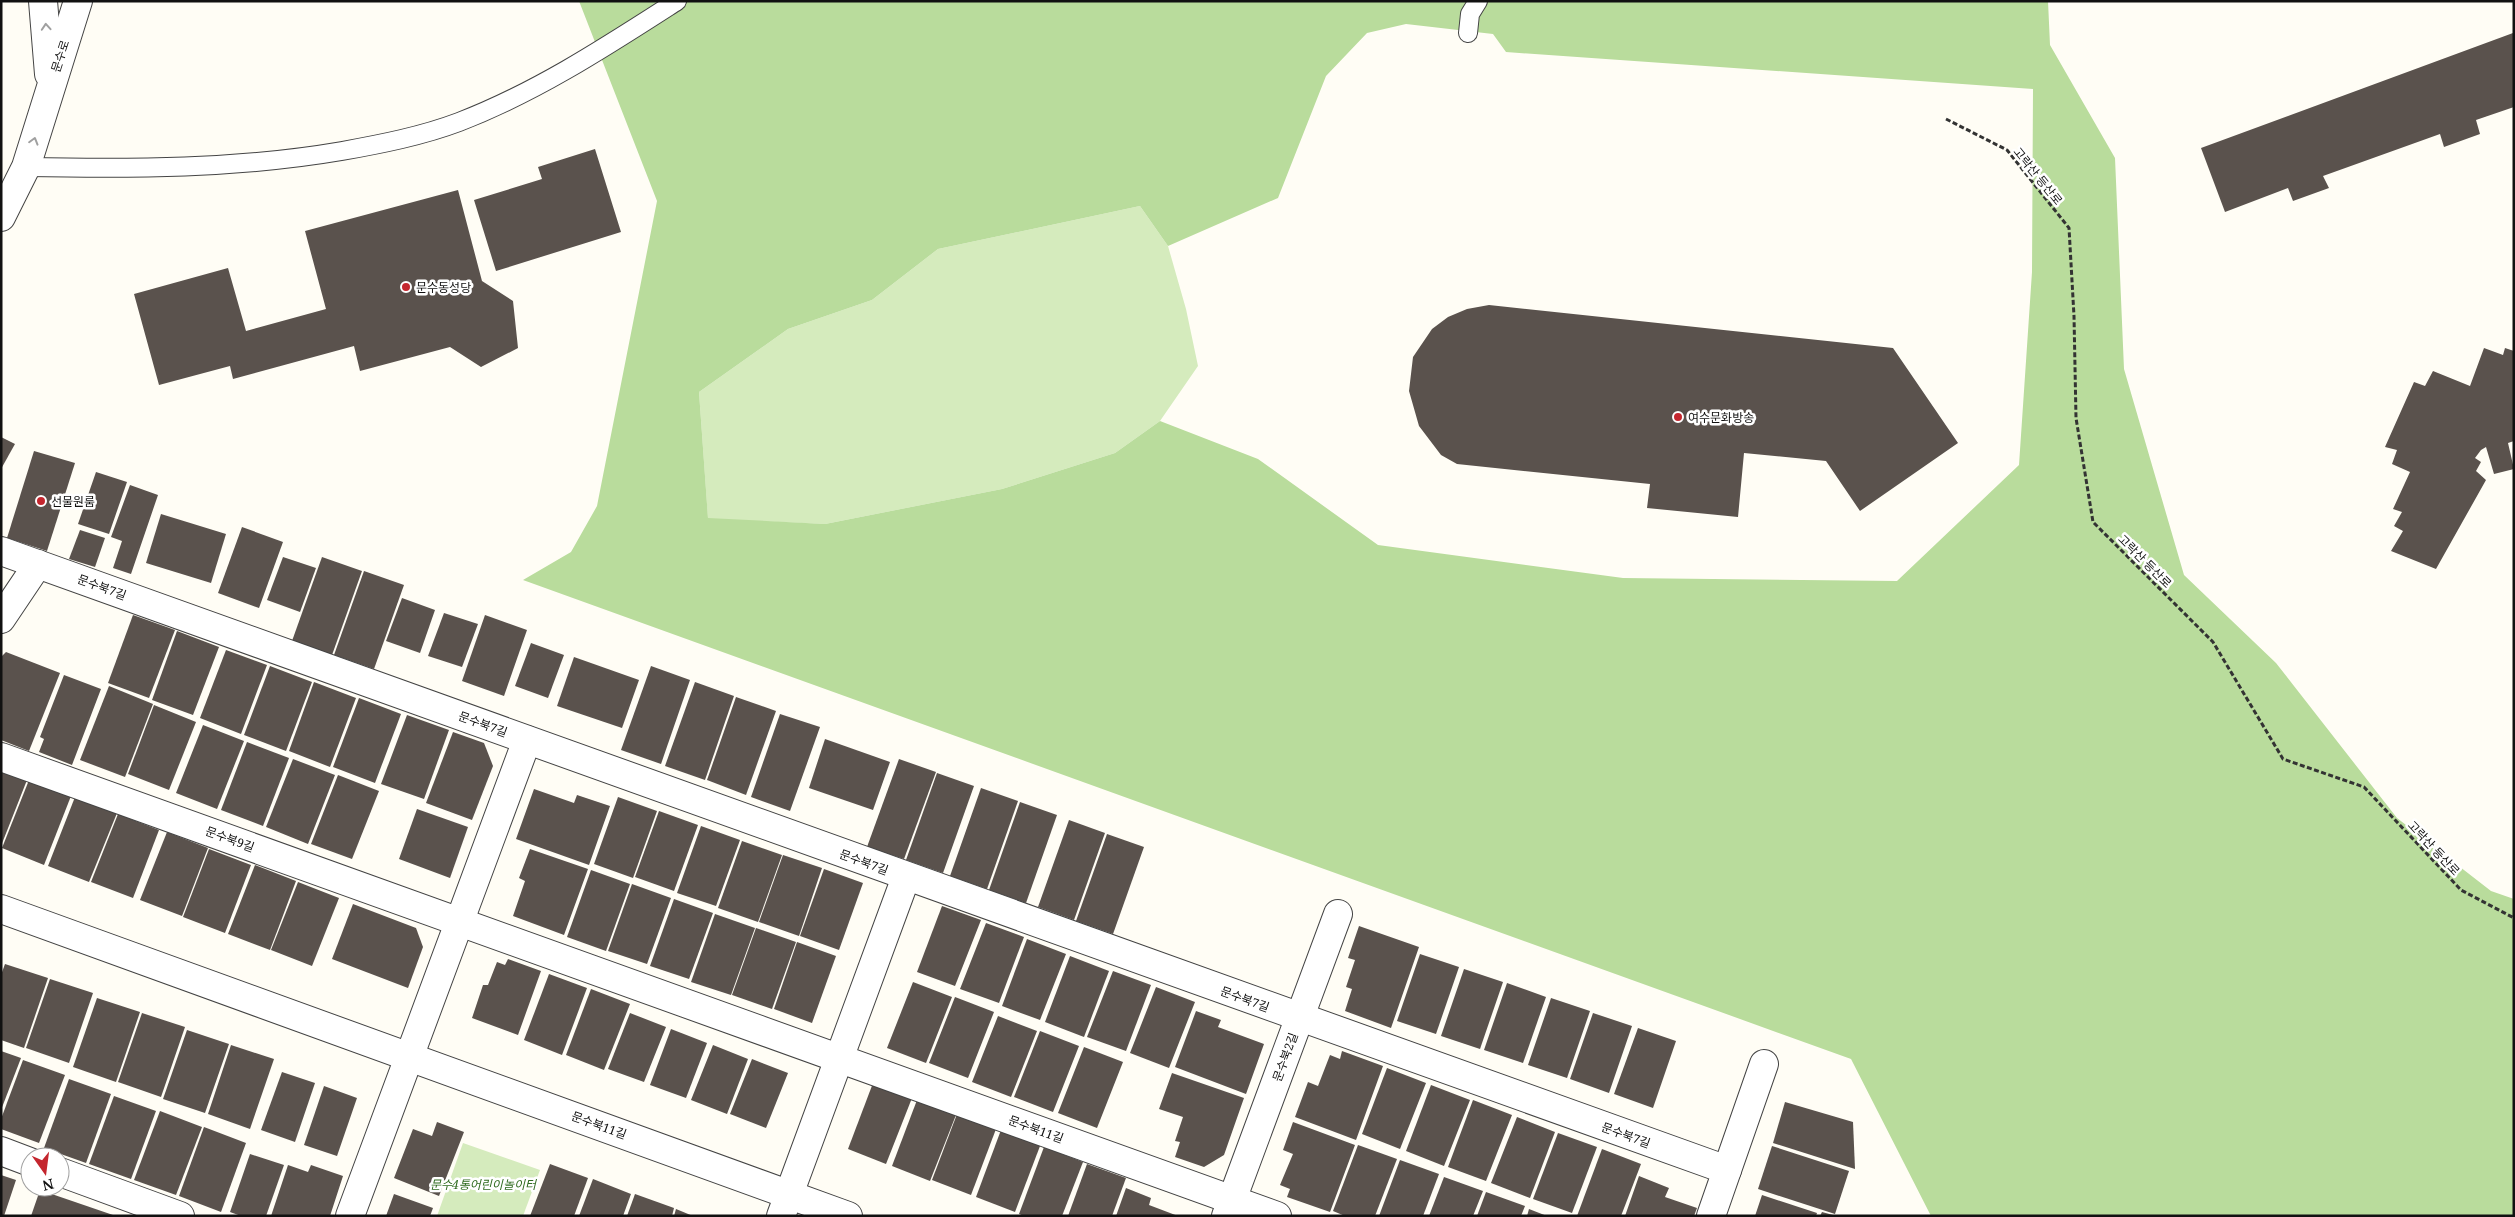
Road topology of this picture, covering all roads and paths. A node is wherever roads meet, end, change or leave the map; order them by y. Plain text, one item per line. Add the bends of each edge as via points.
1 (43, 1) edge
2 (78, 1) edge
3 (677, 1) edge
4 (1478, 1) edge
5 (1468, 32) dead end
6 (46, 99) junction
7 (1946, 119) dead end
8 (14, 170) edge
9 (1, 217) edge
10 (1, 551) edge
11 (38, 564) junction
12 (1, 619) edge
13 (527, 740) junction
14 (1, 757) edge
15 (906, 877) junction
16 (1, 908) edge
17 (1338, 914) dead end
18 (2514, 918) edge
19 (460, 922) junction
20 (1299, 1018) junction
21 (409, 1056) junction
22 (839, 1058) junction
23 (1764, 1064) dead end
24 (1, 1151) edge
25 (20, 1158) edge
26 (1727, 1170) junction
27 (70, 1176) edge
28 (784, 1205) edge
29 (1229, 1208) edge
30 (180, 1216) edge
31 (350, 1216) edge
32 (848, 1216) edge
33 (1277, 1216) edge
34 (1711, 1216) edge

6 -> 1 street
2 - 6 street, 문수로
3 - 8 lane via 527,92 458,122 381,144 268,162 210,167
4 - 5 lane via 1470,14
8 -> 6 street, 문수로
7 - 18 path, 고락산 등산로 via 2007,150 2069,228 2076,418 2093,522 2212,642 2283,759 2364,787 2461,890
8 - 9 street, 문수로
10 - 11 street, 문수북7길
11 - 12 street
11 - 13 street, 문수북7길
13 - 15 street, 문수북7길
13 - 19 street
14 - 19 street, 문수북9길
15 - 20 street, 문수북7길
15 - 22 street
16 - 21 street
17 - 20 street, 문수북2길
19 - 21 street
19 - 22 street, 문수북11길
20 - 26 street, 문수북7길
20 - 29 street, 문수북2길
21 - 28 street, 문수북11길
21 - 31 street
22 - 28 street
22 - 29 street, 문수북11길
23 - 26 street
24 - 25 street
26 - 34 street
27 - 30 street
28 - 32 street, 문수북11길
29 - 33 street

